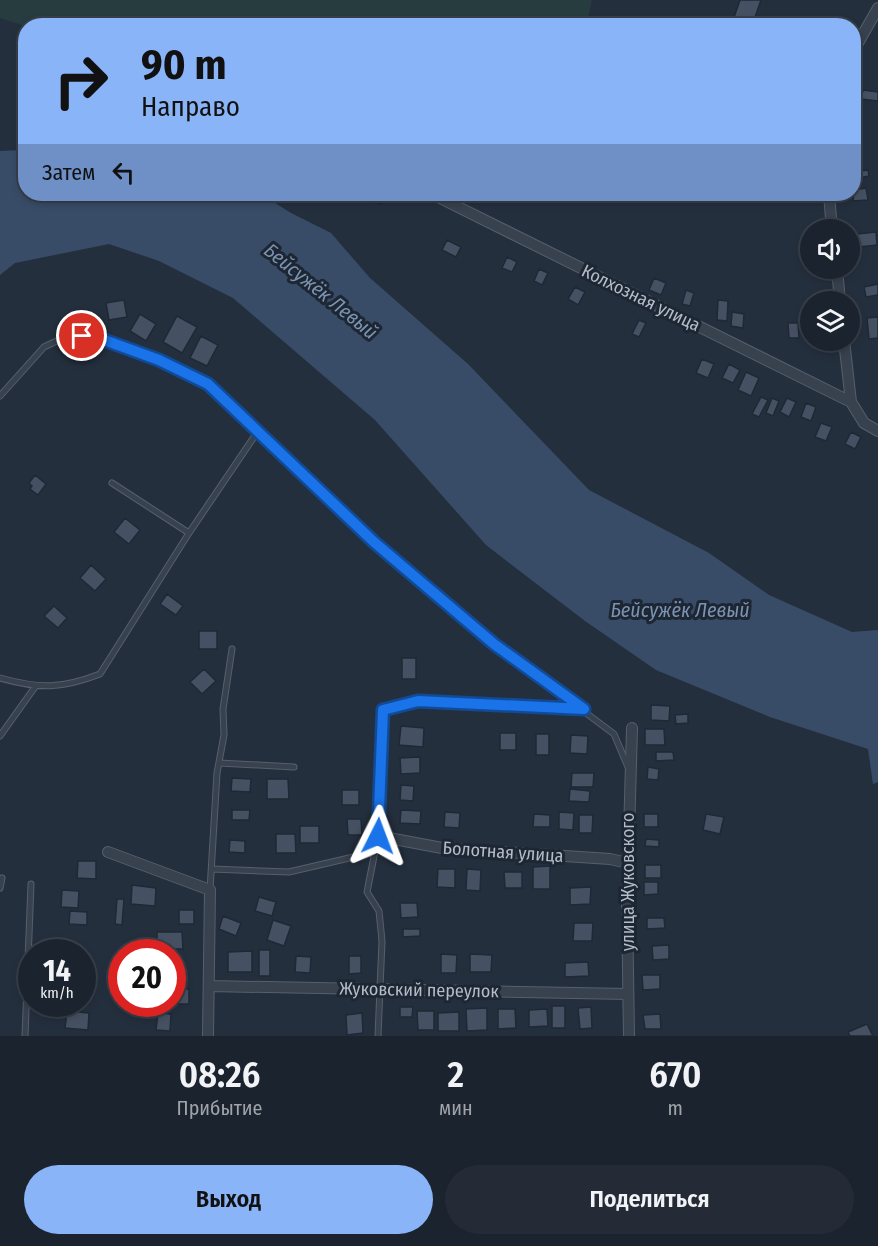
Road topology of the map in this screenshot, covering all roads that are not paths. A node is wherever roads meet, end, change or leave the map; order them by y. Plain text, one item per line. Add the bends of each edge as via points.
1 (878, 8) edge
2 (861, 38) edge
3 (446, 201) edge
4 (830, 201) edge
5 (831, 219) edge
6 (845, 351) edge
7 (0, 396) edge
8 (851, 402) junction
9 (258, 431) junction
10 (878, 431) edge
11 (112, 483) dead end
12 (189, 533) junction
13 (232, 649) dead end
14 (0, 678) edge
15 (35, 687) junction
16 (584, 709) junction
17 (632, 728) dead end
18 (0, 736) edge
19 (219, 763) junction
20 (294, 767) dead end
21 (629, 768) junction
22 (378, 836) junction
23 (108, 852) dead end
24 (375, 852) junction
25 (628, 863) junction
26 (212, 869) junction
27 (2, 878) dead end
28 (32, 884) dead end
29 (0, 888) edge
30 (210, 890) junction
31 (209, 986) junction
32 (378, 989) junction
33 (628, 994) junction
34 (25, 1036) edge
35 (208, 1036) edge
36 (378, 1036) edge
37 (629, 1036) edge

1 - 2 street
3 - 8 street, Колхозная улица
4 - 5 street
6 - 8 street
7 - 9 lane via 44,347 68,336 96,337 159,360 208,384
8 - 10 street, Колхозная улица via 864,423
9 - 12 lane
9 - 16 lane via 374,542 494,644
11 - 12 lane
12 - 15 lane via 100,674 76,683
13 - 19 lane
14 - 15 lane
15 - 18 lane
16 - 21 lane via 614,734
16 - 22 lane via 418,701 383,710
17 - 21 street, улица Жуковского
19 - 20 lane
19 - 26 lane
21 - 25 street, улица Жуковского
22 - 24 lane
22 - 25 street, Болотная улица via 441,848
23 - 30 street
24 - 26 lane via 289,872
24 - 32 lane via 367,892 379,911 382,941
25 - 33 street, улица Жуковского
26 - 30 lane
27 - 29 lane
28 - 34 lane
30 - 31 street
31 - 32 street, Жуковский переулок
31 - 35 street
32 - 33 street, Жуковский переулок
32 - 36 lane
33 - 37 street, улица Жуковского

